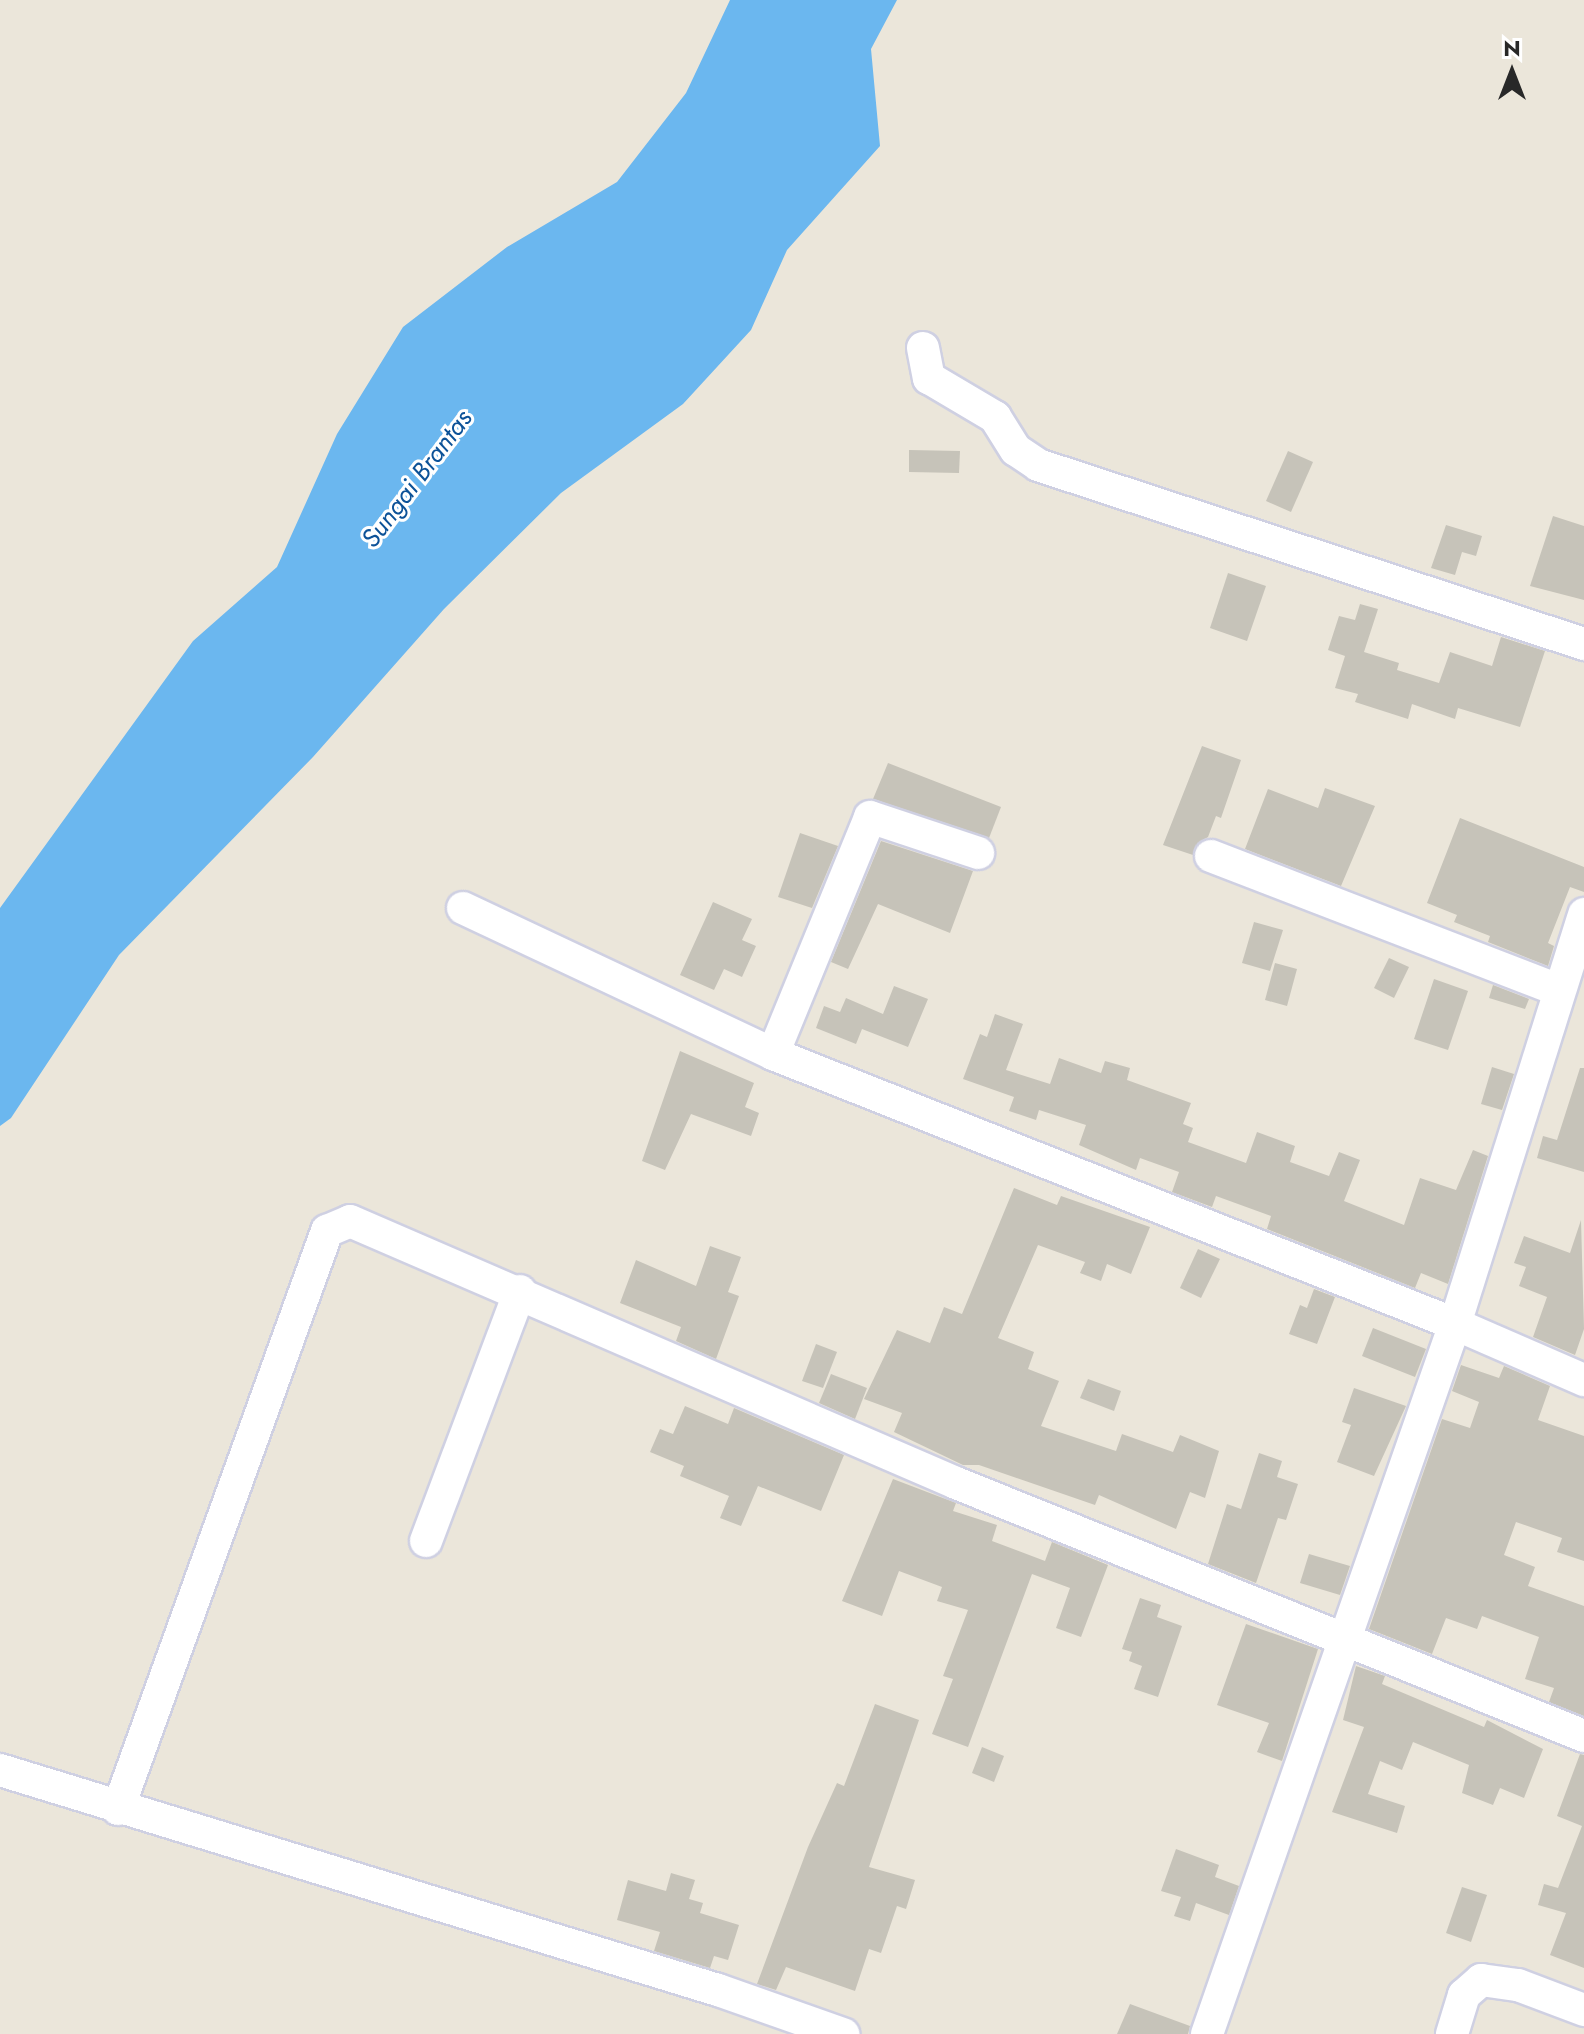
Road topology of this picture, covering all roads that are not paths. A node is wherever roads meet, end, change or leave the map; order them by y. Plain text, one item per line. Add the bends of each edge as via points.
1 (923, 348) dead end
2 (1584, 644) edge
3 (978, 853) dead end
4 (1211, 856) dead end
5 (463, 908) dead end
6 (1584, 914) edge
7 (1558, 990) junction
8 (773, 1054) junction
9 (520, 1291) junction
10 (1455, 1324) junction
11 (1584, 1380) edge
12 (426, 1541) dead end
13 (1345, 1641) junction
14 (1584, 1736) edge
15 (0, 1770) edge
16 (118, 1809) junction
17 (1584, 2010) edge
18 (843, 2034) edge
19 (1207, 2034) edge
20 (1452, 2034) edge

1 - 2 street via 929,378 995,417 1010,443 1038,465
3 - 8 street via 870,817
4 - 7 street
5 - 8 street
6 - 7 street
7 - 10 street
8 - 10 street
9 - 12 street
9 - 13 street via 956,1483
9 - 16 street via 350,1221 327,1231
10 - 11 street
10 - 13 street
13 - 14 street
13 - 19 street
15 - 16 street
16 - 18 street via 718,1990
17 - 20 street via 1518,1985 1481,1980 1464,1995

